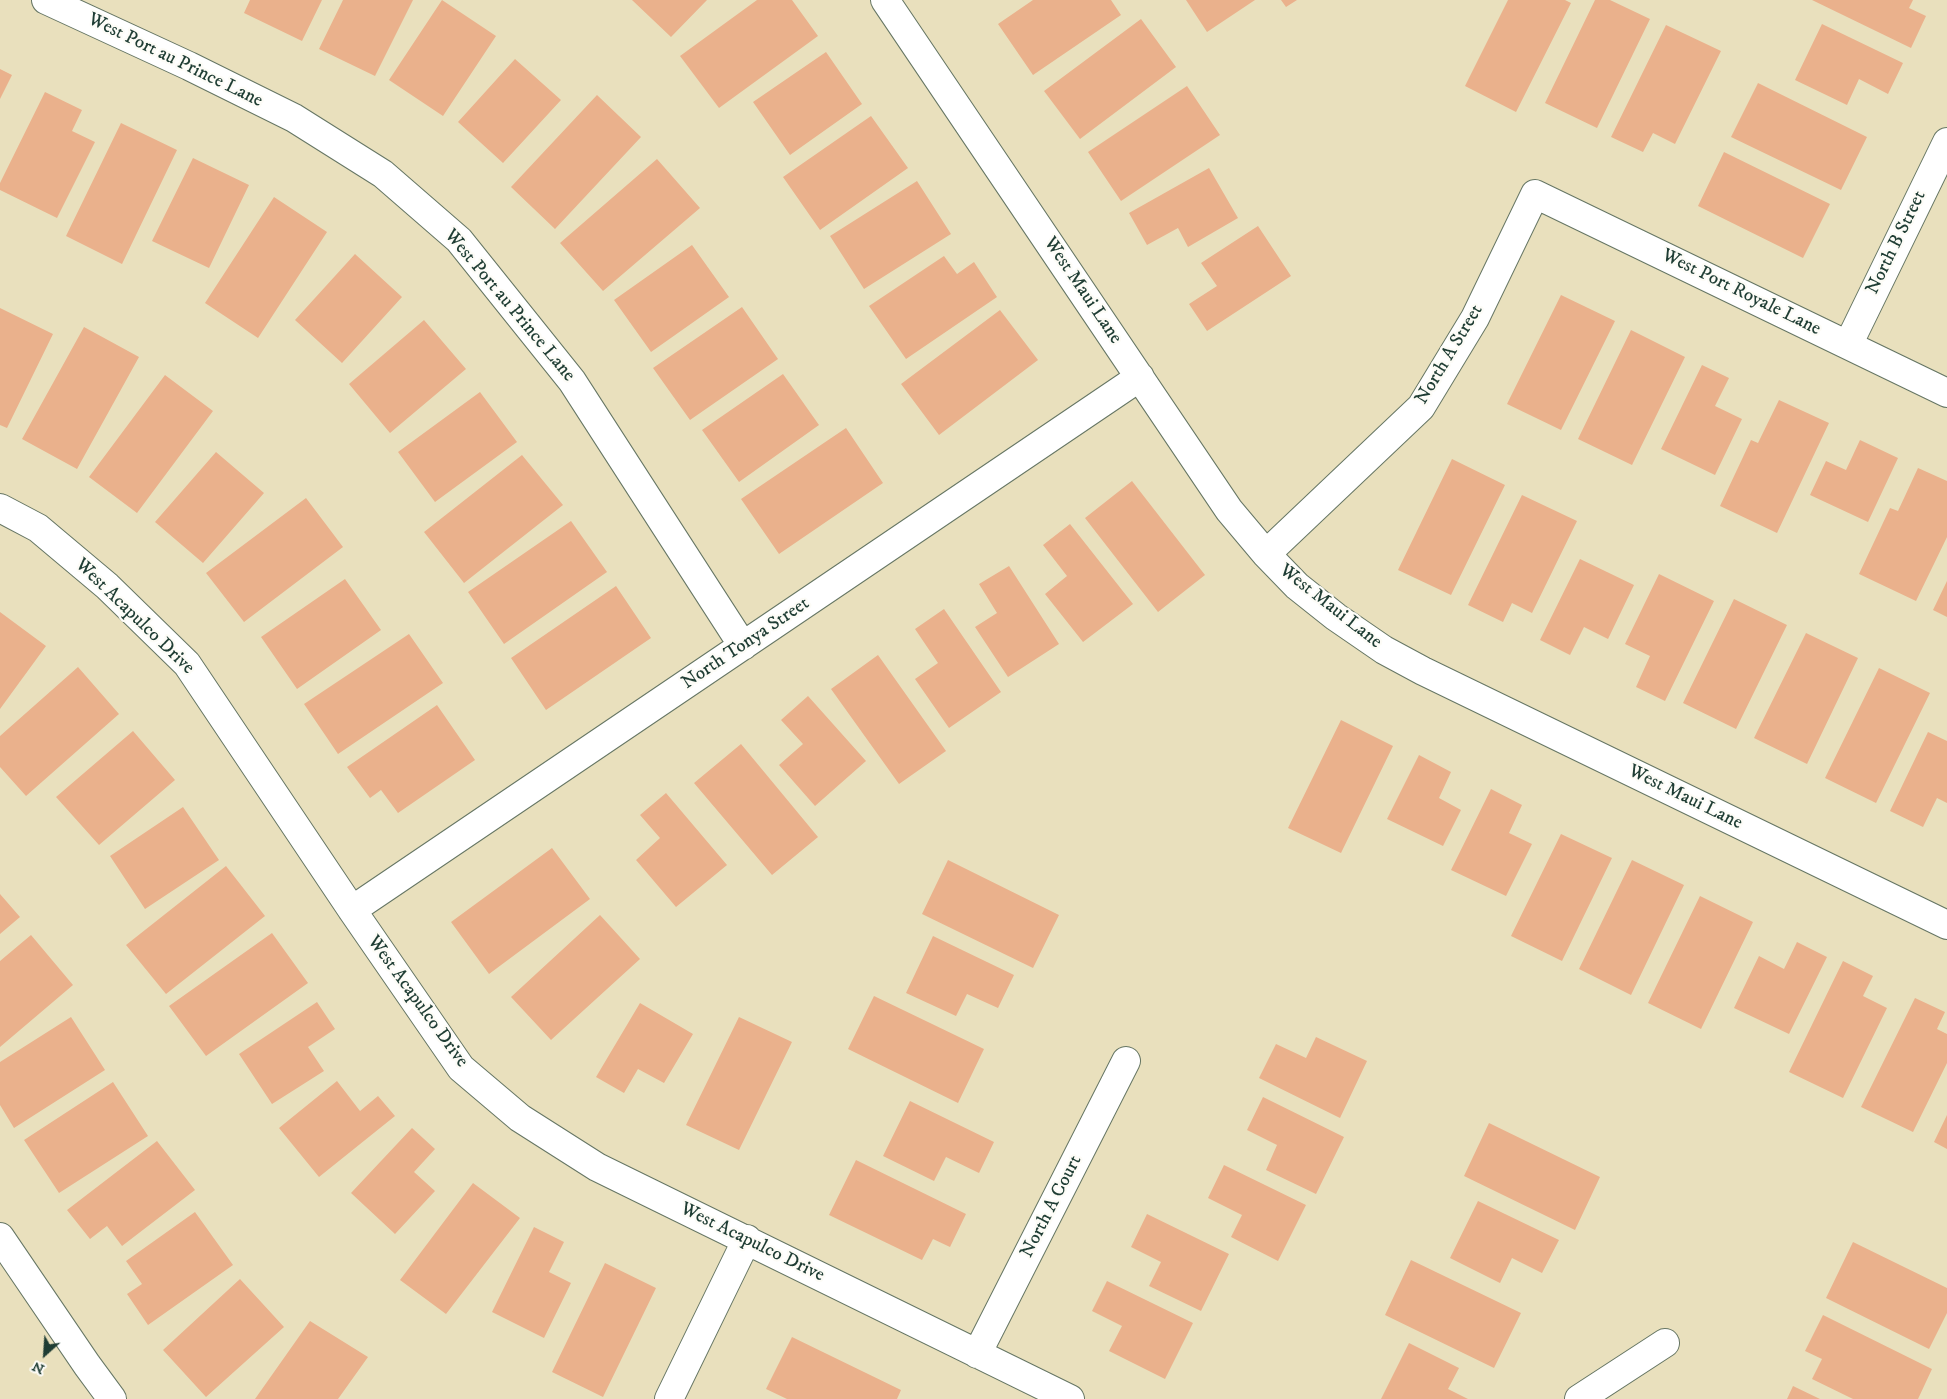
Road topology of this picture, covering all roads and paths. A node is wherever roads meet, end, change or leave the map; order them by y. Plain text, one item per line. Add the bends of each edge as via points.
1 (46, 0) edge
2 (898, 4) edge
3 (1947, 142) edge
4 (1535, 194) joint
5 (1848, 345) junction
6 (1140, 377) junction
7 (1947, 393) edge
8 (0, 508) edge
9 (1266, 554) junction
10 (743, 646) junction
11 (352, 910) junction
12 (1947, 925) edge
13 (1126, 1061) dead end
14 (0, 1236) edge
15 (747, 1240) junction
16 (1665, 1343) dead end
17 (977, 1354) junction
18 (112, 1399) edge
19 (669, 1399) edge
20 (1070, 1399) edge
21 (1579, 1399) edge

1 - 10 street, West Port au Prince Lane via 294,118 383,174 459,240 572,381
2 - 6 street, West Maui Lane
3 - 5 street, North B Street
4 - 5 street, West Port Royale Lane
4 - 9 street, North A Street via 1475,318 1421,407
5 - 7 street, West Port Royale Lane
6 - 9 street, West Maui Lane via 1229,510
6 - 10 street, North Tonya Street
8 - 11 street, West Acapulco Drive via 38,528 100,580 187,664
9 - 12 street, West Maui Lane via 1297,586 1384,650
10 - 11 street, North Tonya Street
11 - 15 street, West Acapulco Drive via 461,1068 520,1118 597,1167
13 - 17 street, North A Court
14 - 18 street
15 - 17 street, West Acapulco Drive
15 - 19 street
16 - 21 street
17 - 20 street, West Acapulco Drive

